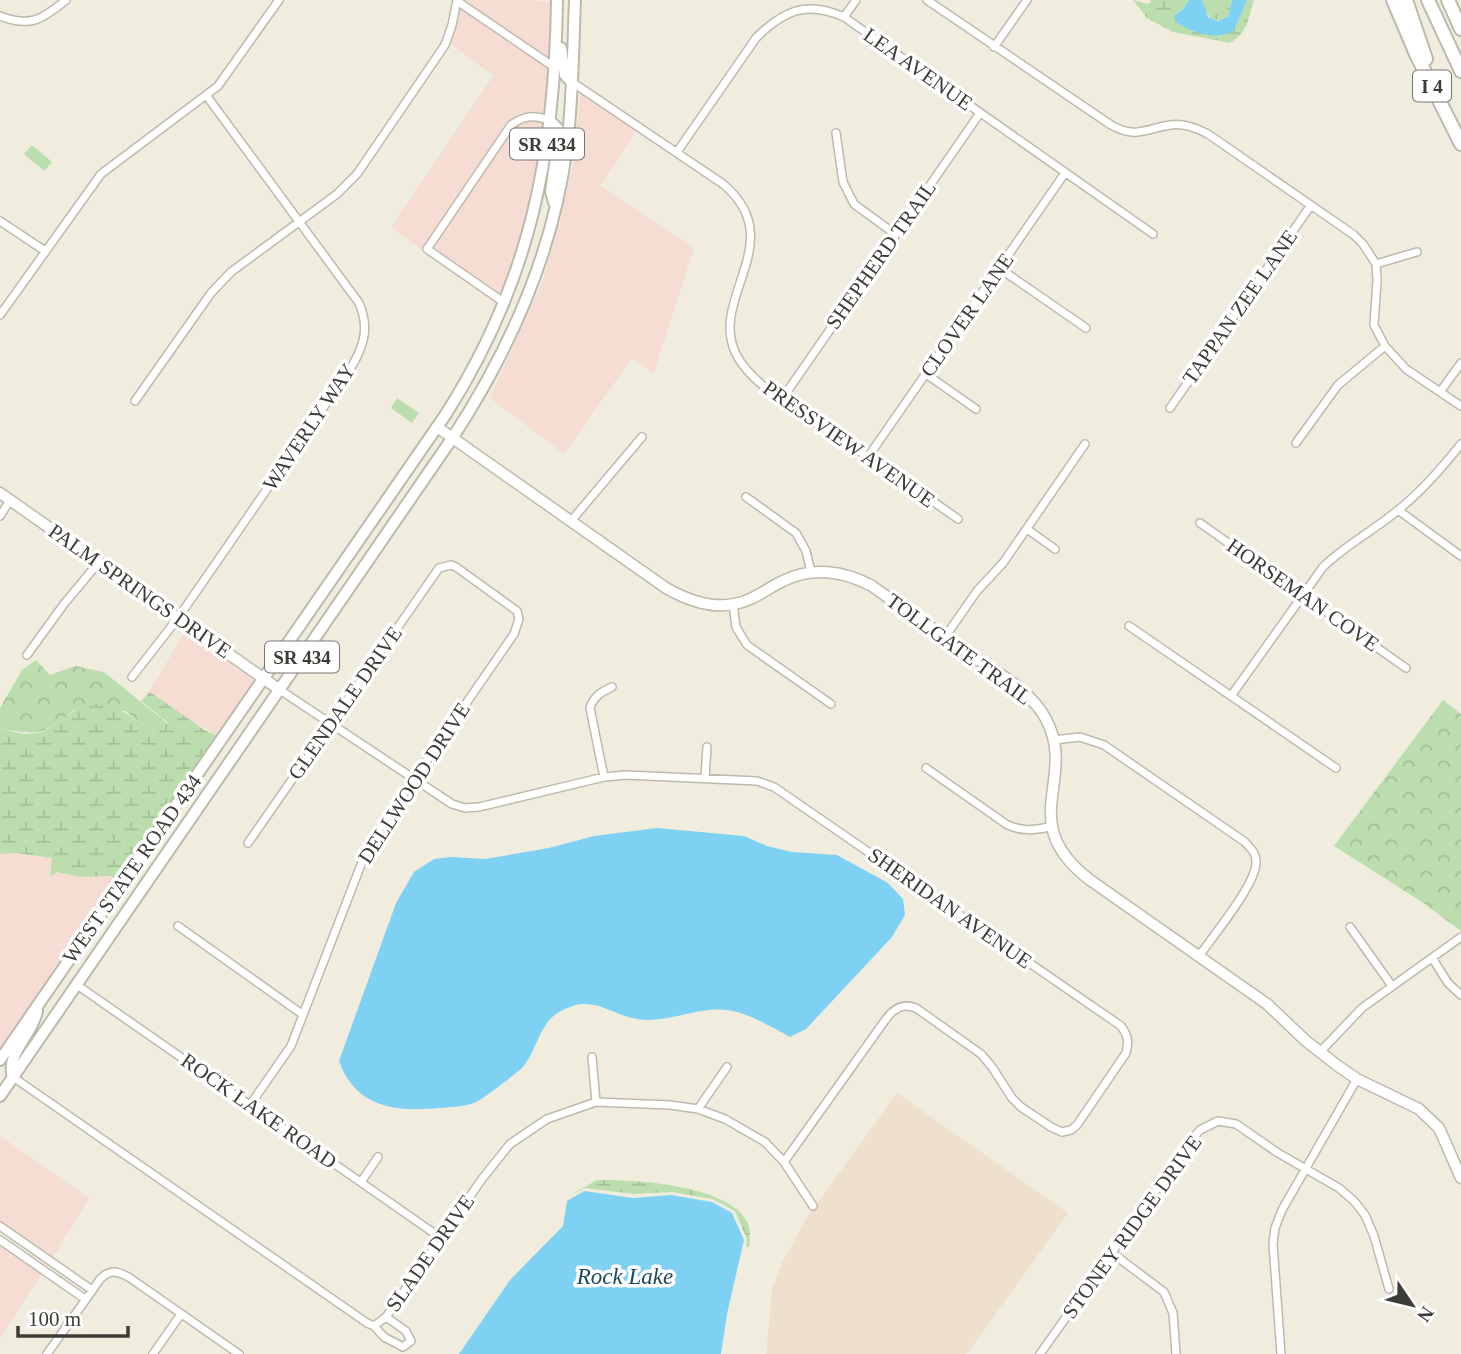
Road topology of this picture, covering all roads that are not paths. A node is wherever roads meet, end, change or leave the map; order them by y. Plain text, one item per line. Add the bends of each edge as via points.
1 (66, 0) edge
2 (279, 0) edge
3 (457, 0) edge
4 (575, 0) edge
5 (856, 0) edge
6 (927, 0) edge
7 (1027, 0) edge
8 (1393, 0) edge
9 (1406, 0) edge
10 (1428, 0) edge
11 (1448, 0) edge
12 (1457, 0) edge
13 (557, 4) edge
14 (1461, 8) edge
15 (0, 16) edge
16 (844, 17) junction
17 (1461, 29) edge
18 (995, 47) junction
19 (554, 66) junction
20 (1461, 71) edge
21 (572, 82) junction
22 (1435, 92) junction
23 (206, 95) junction
24 (980, 113) junction
25 (549, 120) junction
26 (836, 133) dead end
27 (1461, 144) edge
28 (677, 152) junction
29 (1065, 173) junction
30 (1311, 205) junction
31 (556, 208) junction
32 (0, 221) edge
33 (301, 222) junction
34 (1153, 233) dead end
35 (895, 234) junction
36 (45, 251) junction
37 (1417, 251) dead end
38 (1376, 264) junction
39 (999, 268) junction
40 (505, 303) junction
41 (0, 314) edge
42 (1086, 328) dead end
43 (1385, 346) junction
44 (1461, 363) edge
45 (926, 374) junction
46 (1440, 392) junction
47 (782, 398) junction
48 (135, 401) dead end
49 (1461, 406) edge
50 (976, 408) dead end
51 (1170, 408) dead end
52 (437, 427) junction
53 (453, 437) junction
54 (642, 437) dead end
55 (1296, 443) dead end
56 (1085, 444) dead end
57 (1461, 444) edge
58 (868, 457) junction
59 (0, 493) edge
60 (746, 497) dead end
61 (10, 500) junction
62 (1398, 510) junction
63 (0, 516) edge
64 (958, 519) dead end
65 (571, 521) junction
66 (1200, 523) dead end
67 (1027, 529) junction
68 (1055, 549) dead end
69 (1461, 556) edge
70 (99, 562) junction
71 (444, 565) joint
72 (811, 572) junction
73 (1302, 595) junction
74 (733, 604) junction
75 (178, 618) junction
76 (1129, 626) dead end
77 (945, 637) junction
78 (27, 655) dead end
79 (1406, 667) dead end
80 (132, 677) dead end
81 (263, 678) junction
82 (612, 687) dead end
83 (280, 690) junction
84 (1231, 696) junction
85 (831, 704) dead end
86 (331, 723) junction
87 (1054, 740) junction
88 (707, 747) dead end
89 (926, 768) dead end
90 (1336, 768) dead end
91 (604, 778) junction
92 (705, 778) junction
93 (414, 780) junction
94 (1051, 827) junction
95 (248, 843) dead end
96 (178, 926) dead end
97 (1349, 927) dead end
98 (1461, 937) edge
99 (1199, 956) junction
100 (1433, 959) junction
101 (77, 985) junction
102 (1392, 986) junction
103 (1461, 995) edge
104 (38, 1005) junction
105 (302, 1014) junction
106 (1320, 1053) junction
107 (592, 1057) dead end
108 (0, 1060) edge
109 (727, 1067) dead end
110 (13, 1077) junction
111 (1357, 1079) junction
112 (0, 1096) edge
113 (596, 1102) junction
114 (250, 1105) junction
115 (698, 1109) junction
116 (378, 1157) dead end
117 (784, 1162) junction
118 (1306, 1170) junction
119 (1461, 1178) edge
120 (361, 1182) junction
121 (813, 1206) dead end
122 (0, 1226) edge
123 (441, 1238) junction
124 (0, 1240) edge
125 (1112, 1253) junction
126 (1390, 1289) dead end
127 (92, 1290) junction
128 (85, 1299) junction
129 (181, 1314) junction
130 (386, 1317) junction
131 (374, 1326) junction
132 (47, 1354) edge
133 (153, 1354) edge
134 (239, 1354) edge
135 (1040, 1354) edge
136 (1176, 1354) edge
137 (1281, 1354) edge

1 - 15 street via 31,22
2 - 23 street via 226,77
3 - 19 street
3 - 33 street via 445,45 357,174
4 - 21 main road, SR 434
5 - 16 street
6 - 18 street
7 - 18 street
8 - 22 highway, I 4
9 - 22 highway
10 - 20 highway
11 - 17 highway
12 - 14 highway
13 - 19 main road, SR 434
13 - 21 main road via 562,24 561,59
16 - 24 street, LEA AVENUE
16 - 28 street, LEA AVENUE via 810,9 785,14 770,23
18 - 30 street via 1122,131 1194,127
19 - 25 main road, SR 434
21 - 28 street, PRESSVIEW AVENUE
21 - 31 main road, SR 434
22 - 27 highway, I 4
23 - 33 street, WAVERLY WAY
23 - 36 street via 101,174
24 - 29 street, LEA AVENUE
24 - 35 street, SHEPHERD TRAIL
25 - 31 main road via 559,137 551,192
25 - 40 main road, SR 434 via 537,202
25 - 40 street via 534,115 511,125 427,249
26 - 35 street via 843,182 854,204
28 - 47 street, PRESSVIEW AVENUE via 734,193 746,214 750,246 731,319 732,344 746,369
29 - 34 street, LEA AVENUE
29 - 39 street, CLOVER LANE
30 - 38 street via 1354,236
30 - 51 street, TAPPAN ZEE LANE
31 - 53 main road, SR 434 via 513,332
32 - 36 street
33 - 48 street via 231,272 211,293
33 - 75 street, WAVERLY WAY via 359,303 366,331 362,345
35 - 47 street, SHEPHERD TRAIL
36 - 41 street
37 - 38 street
38 - 43 street via 1374,325
39 - 42 street
39 - 45 street, CLOVER LANE
40 - 52 main road, SR 434 via 477,363
43 - 46 street via 1406,369
43 - 55 street via 1338,384
44 - 46 street
45 - 50 street
45 - 58 street, CLOVER LANE
46 - 49 street
47 - 58 street, PRESSVIEW AVENUE
52 - 53 street, TOLLGATE TRAIL
52 - 81 main road, SR 434
53 - 65 street, TOLLGATE TRAIL
53 - 83 main road, SR 434
54 - 65 street
56 - 67 street
57 - 62 street
58 - 64 street, PRESSVIEW AVENUE
59 - 61 street, PALM SPRINGS DRIVE
60 - 72 street via 796,533
61 - 63 street
61 - 70 street, PALM SPRINGS DRIVE
62 - 69 street
62 - 73 street via 1337,554
65 - 74 street, TOLLGATE TRAIL via 676,593 697,602
66 - 73 street, HORSEMAN COVE
67 - 68 street
67 - 77 street
70 - 75 street, PALM SPRINGS DRIVE
70 - 78 street
71 - 86 street, GLENDALE DRIVE
71 - 93 street, DELLWOOD DRIVE via 456,567 512,606 519,619 514,634
72 - 74 street, TOLLGATE TRAIL
72 - 77 street, TOLLGATE TRAIL via 861,580
73 - 79 street, HORSEMAN COVE
73 - 84 street
74 - 85 street via 736,627 747,645
75 - 80 street, WAVERLY WAY
75 - 81 street, PALM SPRINGS DRIVE
76 - 84 street
77 - 87 street, TOLLGATE TRAIL via 1024,692 1045,716
81 - 83 street, PALM SPRINGS DRIVE
81 - 104 main road, WEST STATE ROAD 434 / SR 434
82 - 91 street via 600,693 590,708
83 - 86 street, SHERIDAN AVENUE
83 - 101 main road, SR 434
84 - 90 street
86 - 93 street, SHERIDAN AVENUE
86 - 95 street, GLENDALE DRIVE
87 - 94 street, TOLLGATE TRAIL
87 - 99 street via 1080,737 1104,745 1253,850 1252,880
88 - 92 street
89 - 94 street via 1016,829
91 - 92 street, SHERIDAN AVENUE
91 - 93 street, SHERIDAN AVENUE via 479,807 452,804
92 - 117 street, SHERIDAN AVENUE via 757,781 774,787 1121,1026 1129,1041 1126,1053 1077,1125 1062,1132 1012,1098 971,1045 916,1008 901,1006 886,1018
93 - 105 street, DELLWOOD DRIVE via 369,844
94 - 99 street, TOLLGATE TRAIL via 1066,857 1082,874
96 - 105 street
97 - 102 street
98 - 100 street
99 - 106 street, TOLLGATE TRAIL via 1267,1004
100 - 102 street
100 - 103 street
101 - 110 main road, SR 434
101 - 114 street, ROCK LAKE ROAD
102 - 106 street via 1362,1008
104 - 108 main road, WEST STATE ROAD 434 / SR 434
104 - 110 main road via 35,1024 12,1060
105 - 114 street, DELLWOOD DRIVE via 291,1046
106 - 111 street, TOLLGATE TRAIL
107 - 113 street
109 - 115 street
110 - 112 main road, SR 434
110 - 131 street, SLADE DRIVE
111 - 118 street
111 - 119 street, TOLLGATE TRAIL via 1430,1119 1445,1139
113 - 115 street, SLADE DRIVE
113 - 123 street, SLADE DRIVE via 547,1119 510,1144
114 - 120 street, ROCK LAKE ROAD
115 - 117 street, SLADE DRIVE via 748,1130
116 - 120 street
117 - 121 street, SLADE DRIVE
118 - 125 street, STONEY RIDGE DRIVE via 1236,1124 1217,1121 1194,1137
118 - 126 street, STONEY RIDGE DRIVE via 1339,1188 1365,1215
118 - 137 street via 1282,1210 1274,1236
120 - 123 street, ROCK LAKE ROAD
122 - 127 street
123 - 130 street, SLADE DRIVE
124 - 128 street
125 - 135 street, STONEY RIDGE DRIVE
125 - 136 street via 1164,1292 1173,1313
127 - 128 street
127 - 129 street via 107,1272 115,1271
128 - 132 street
129 - 133 street
129 - 134 street
130 - 131 street, SLADE DRIVE
130 - 131 street via 406,1331 411,1341 408,1345 395,1345

